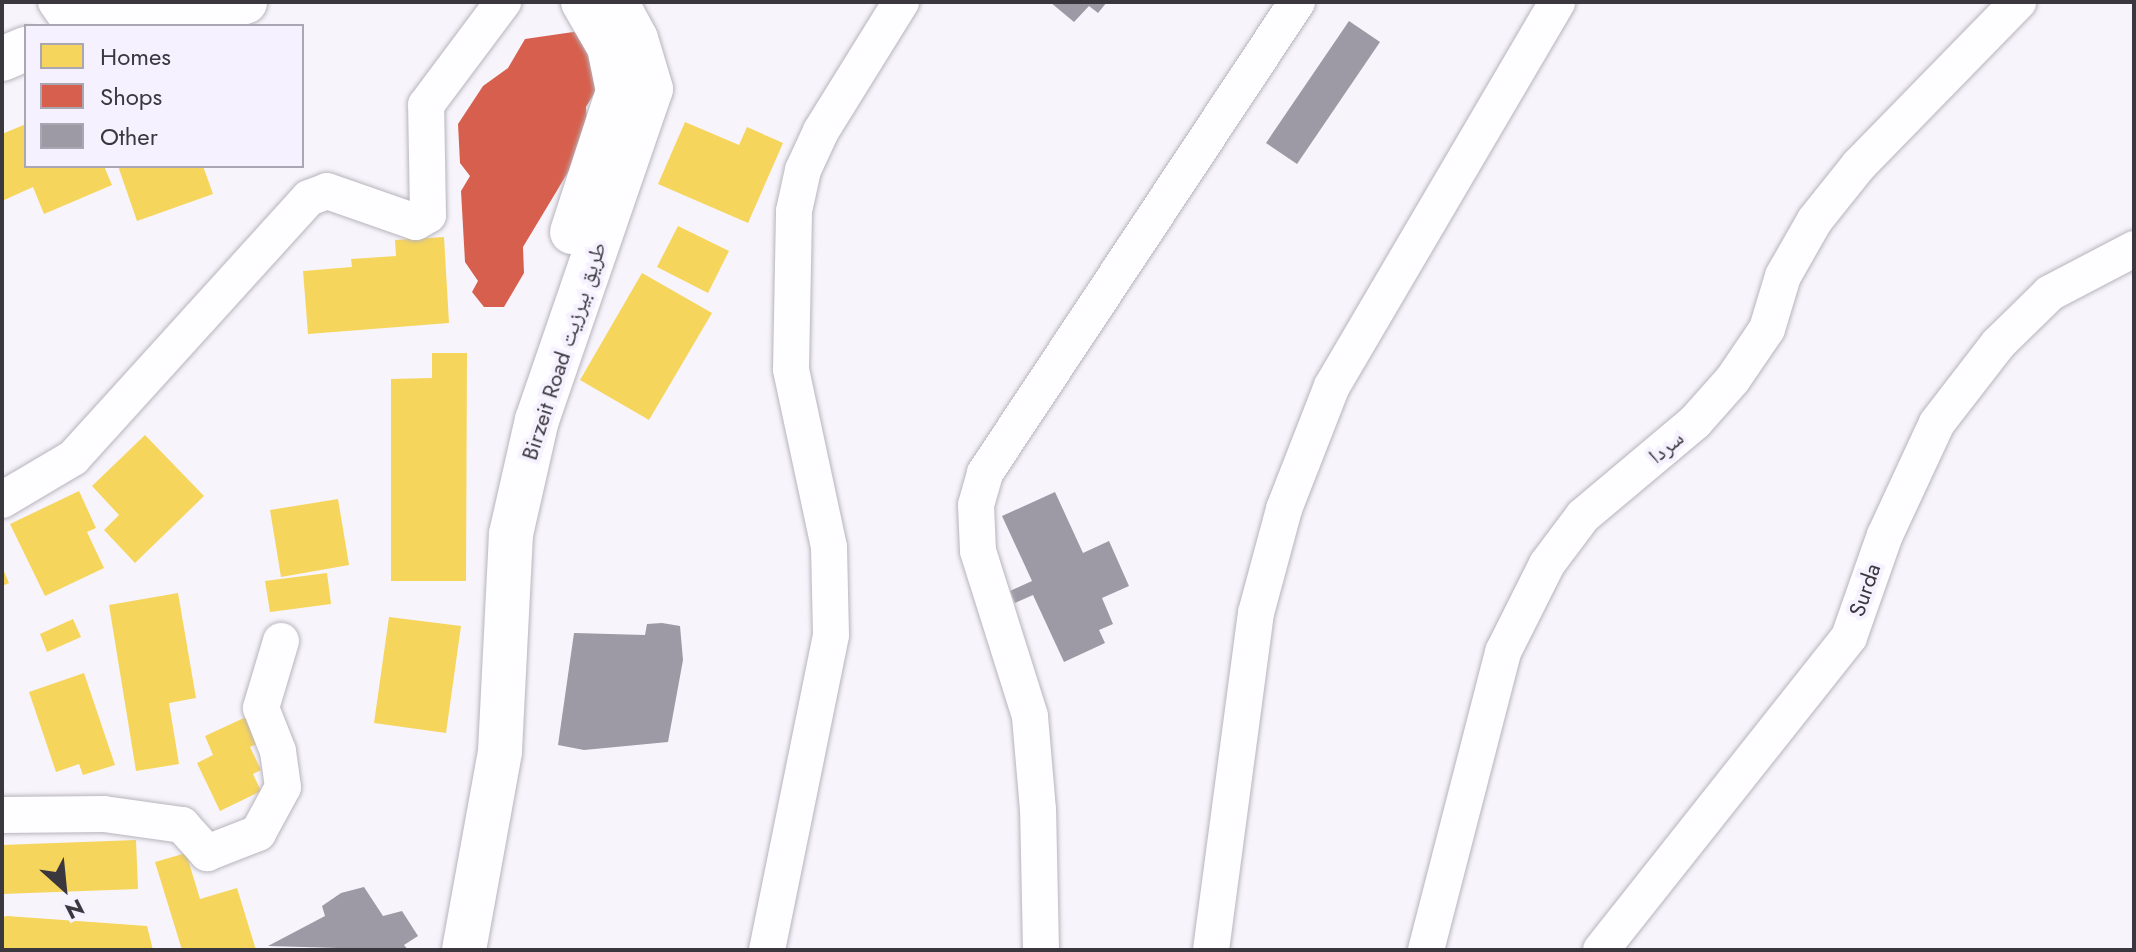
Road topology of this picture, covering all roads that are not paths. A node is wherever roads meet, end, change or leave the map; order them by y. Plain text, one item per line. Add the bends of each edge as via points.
1 (56, 2) edge
2 (155, 2) edge
3 (245, 2) edge
4 (503, 2) edge
5 (583, 2) edge
6 (616, 2) edge
7 (901, 2) edge
8 (1297, 2) edge
9 (1557, 2) edge
10 (2018, 2) edge
11 (72, 24) edge
12 (89, 24) edge
13 (177, 24) edge
14 (24, 50) edge
15 (2, 59) edge
16 (24, 81) edge
17 (2, 89) edge
18 (2134, 249) edge
19 (2, 500) edge
20 (281, 641) dead end
21 (487, 751) junction
22 (2, 815) edge
23 (437, 950) edge
24 (464, 950) edge
25 (767, 950) edge
26 (1041, 950) edge
27 (1211, 950) edge
28 (1426, 950) edge
29 (1601, 950) edge

1 - 11 street
2 - 12 main road
3 - 13 main road
4 - 19 street via 426,105 428,215 416,222 327,191 309,198 73,458
5 - 21 main road via 609,47 618,91 539,324 497,473
6 - 21 main road, Birzeit Road طريق بيرزيت via 636,39 651,89 537,420 514,520
7 - 25 street via 821,131 803,170 794,211 791,369 829,547 831,635
8 - 26 street via 985,473 976,505 978,551 1030,716
9 - 27 street via 1332,386 1284,509 1256,613
10 - 28 street, سردا via 1859,165 1815,220 1783,276 1767,329 1733,379 1695,422 1583,516 1547,564 1503,652
14 - 15 main road
16 - 17 main road
18 - 29 street, Surda via 2050,293 1998,344 1937,423 1885,535 1849,637
20 - 22 street via 261,708 278,751 283,787 258,833 207,853 182,825 104,814
21 - 23 main road
21 - 24 main road, Birzeit Road طريق بيرزيت

